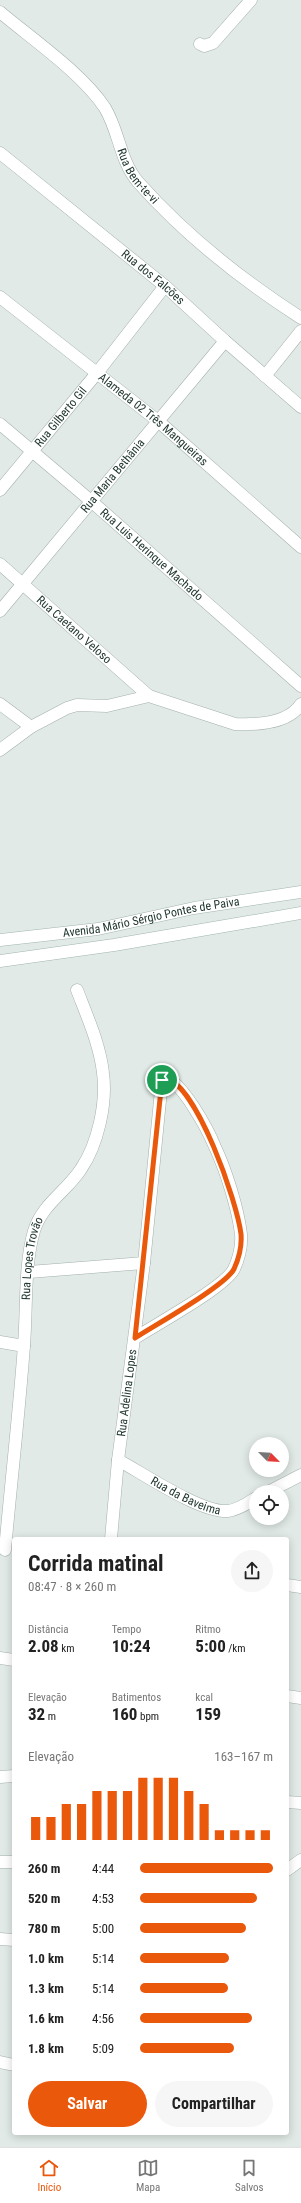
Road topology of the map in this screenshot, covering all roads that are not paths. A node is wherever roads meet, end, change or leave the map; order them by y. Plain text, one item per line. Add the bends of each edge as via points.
1 (251, 0) edge
2 (0, 12) edge
3 (200, 44) dead end
4 (0, 153) edge
5 (165, 286) junction
6 (0, 297) edge
7 (301, 318) edge
8 (301, 331) edge
9 (225, 341) junction
10 (97, 373) junction
11 (266, 376) junction
12 (301, 407) edge
13 (158, 421) junction
14 (0, 424) edge
15 (33, 451) junction
16 (0, 490) edge
17 (91, 501) junction
18 (301, 547) edge
19 (0, 564) edge
20 (22, 583) junction
21 (0, 611) edge
22 (301, 686) edge
23 (149, 696) junction
24 (0, 704) edge
25 (301, 704) edge
26 (31, 727) junction
27 (0, 750) edge
28 (301, 892) edge
29 (301, 913) edge
30 (0, 940) edge
31 (0, 961) edge
32 (77, 990) dead end
33 (144, 1262) junction
34 (29, 1272) junction
35 (135, 1338) junction
36 (0, 1342) edge
37 (24, 1346) junction
38 (118, 1460) junction
39 (301, 1475) edge
40 (282, 1485) edge
41 (249, 1501) edge
42 (111, 1537) edge
43 (6, 1550) edge
44 (289, 1585) edge
45 (301, 1586) edge
46 (0, 1658) edge
47 (12, 1660) edge
48 (289, 1696) edge
49 (301, 1698) edge
50 (0, 1776) edge
51 (12, 1776) edge
52 (289, 1802) edge
53 (301, 1803) edge
54 (301, 1860) edge
55 (0, 1862) edge
56 (12, 1862) edge
57 (289, 1869) edge
58 (0, 1939) edge
59 (12, 1940) edge
60 (0, 2062) edge
61 (12, 2065) edge

1 - 3 street via 213,42 204,46
2 - 7 street, Rua Bem-te-vi via 93,91 106,110 124,157 137,181 183,228 215,255
4 - 5 street, Rua dos Falcões
5 - 9 street, Rua dos Falcões
5 - 10 street, Rua Gilberto Gil
6 - 10 street, Alameda 02 Três Mangueiras
8 - 11 street
9 - 11 street, Rua dos Falcões
9 - 13 street, Rua Maria Bethânia
10 - 13 street, Alameda 02 Três Mangueiras
10 - 15 street, Rua Gilberto Gil
11 - 12 street, Rua dos Falcões
13 - 17 street, Rua Maria Bethânia
13 - 18 street, Alameda 02 Três Mangueiras
14 - 15 street, Rua Luis Herinque Machado
15 - 16 street, Rua Gilberto Gil
15 - 17 street, Rua Luis Herinque Machado
17 - 20 street, Rua Maria Bethânia
17 - 22 street, Rua Luis Herinque Machado
19 - 20 street, Rua Caetano Veloso
20 - 21 street, Rua Maria Bethânia
20 - 23 street, Rua Caetano Veloso
23 - 25 street via 235,724 267,723 290,714
23 - 26 street via 107,706 77,705
24 - 26 street
26 - 27 street
28 - 30 street, Avenida Mário Sérgio Pontes de Paiva via 194,908 98,928
29 - 31 street, Avenida Mário Sérgio Pontes de Paiva via 114,945
32 - 34 street, Rua Lopes Trovão via 96,1043 103,1074 103,1107 94,1143 81,1169 40,1215 34,1231
33 - 34 street
33 - 35 street, Rua Adelina Lopes
33 - 35 street, Rua Adelina Lopes via 164,1077 172,1081 188,1099 215,1147 235,1206 241,1235 240,1255 233,1271 220,1284
34 - 37 street, Rua Lopes Trovão
35 - 38 street, Rua Adelina Lopes
36 - 37 street
37 - 43 street, Rua Lopes Trovão
38 - 41 street, Rua da Baveima via 192,1501 216,1510 229,1511
38 - 42 street, Rua Adelina Lopes
39 - 40 street
44 - 45 street
46 - 47 street
48 - 49 street
50 - 51 street
52 - 53 street
54 - 57 street
55 - 56 street
58 - 59 street
60 - 61 street

